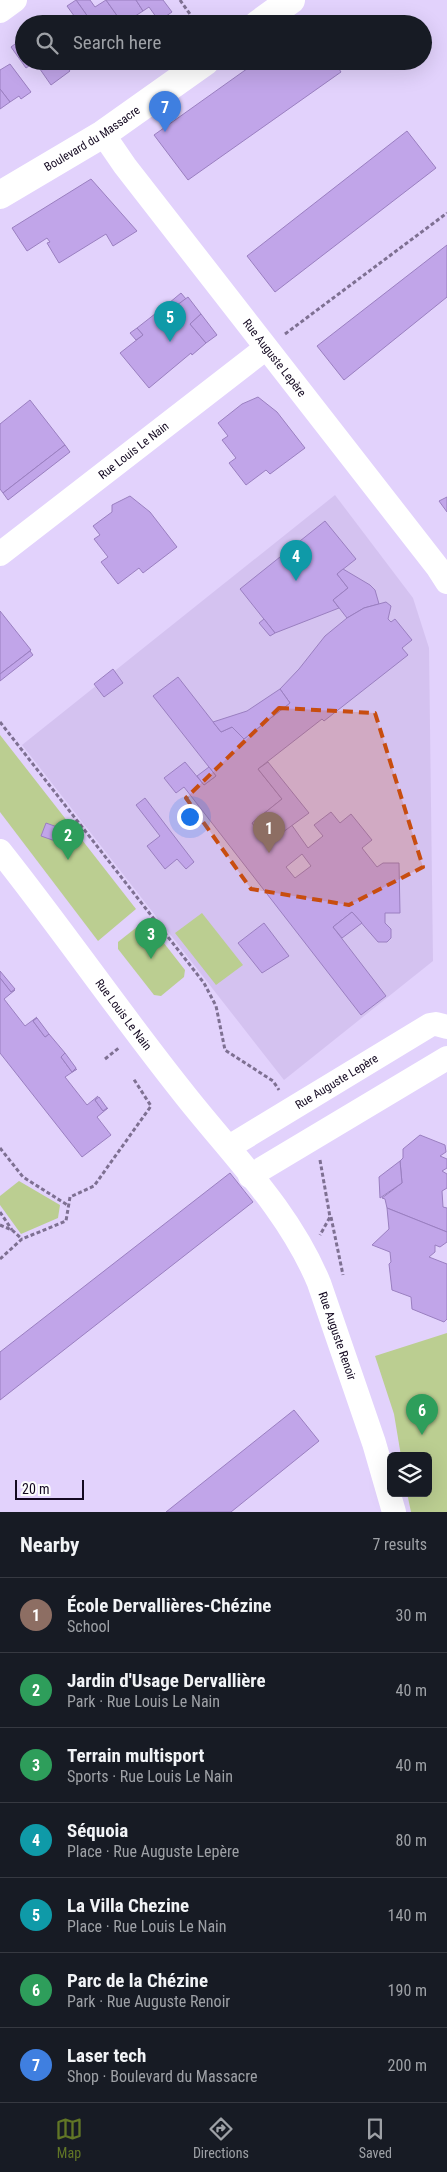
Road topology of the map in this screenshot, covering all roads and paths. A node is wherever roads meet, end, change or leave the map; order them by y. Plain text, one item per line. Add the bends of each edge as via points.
1 (15, 0) edge
2 (180, 0) edge
3 (290, 0) edge
4 (0, 11) edge
5 (191, 15) edge
6 (270, 15) edge
7 (193, 70) edge
8 (104, 134) junction
9 (0, 195) edge
10 (447, 213) edge
11 (266, 348) junction
12 (0, 554) edge
13 (447, 582) edge
14 (0, 722) edge
15 (0, 851) edge
16 (447, 1027) edge
17 (127, 1042) dead end
18 (447, 1058) edge
19 (105, 1059) dead end
20 (133, 1078) dead end
21 (292, 1109) junction
22 (310, 1140) junction
23 (229, 1147) junction
24 (0, 1148) edge
25 (250, 1176) junction
26 (69, 1206) junction
27 (0, 1212) edge
28 (0, 1225) edge
29 (12, 1230) junction
30 (22, 1239) junction
31 (308, 1258) junction
32 (0, 1259) edge
33 (394, 1512) edge

1 - 4 street
2 - 5 path
3 - 6 main road
7 - 8 main road, Boulevard du Massacre
8 - 9 main road, Boulevard du Massacre
8 - 11 street, Rue Auguste Lepère via 125,166
10 - 11 path
11 - 12 street, Rue Louis Le Nain
11 - 13 street, Rue Auguste Lepère
14 - 21 path via 204,983 216,1006 225,1050 273,1081
15 - 23 street, Rue Louis Le Nain via 181,1091
16 - 21 street, Rue Auguste Lepère via 430,1025
17 - 19 path
18 - 22 street
20 - 26 path via 151,1106 94,1186 70,1197
21 - 23 street, Rue Auguste Lepère
22 - 25 street
22 - 31 path via 320,1161 330,1217
23 - 25 street, Rue Louis Le Nain
24 - 26 path via 23,1177
25 - 31 street, Rue Auguste Renoir via 293,1230
26 - 30 path via 66,1221
27 - 29 path
28 - 29 path
29 - 30 path
30 - 32 path
31 - 33 street, Rue Auguste Renoir via 374,1443

